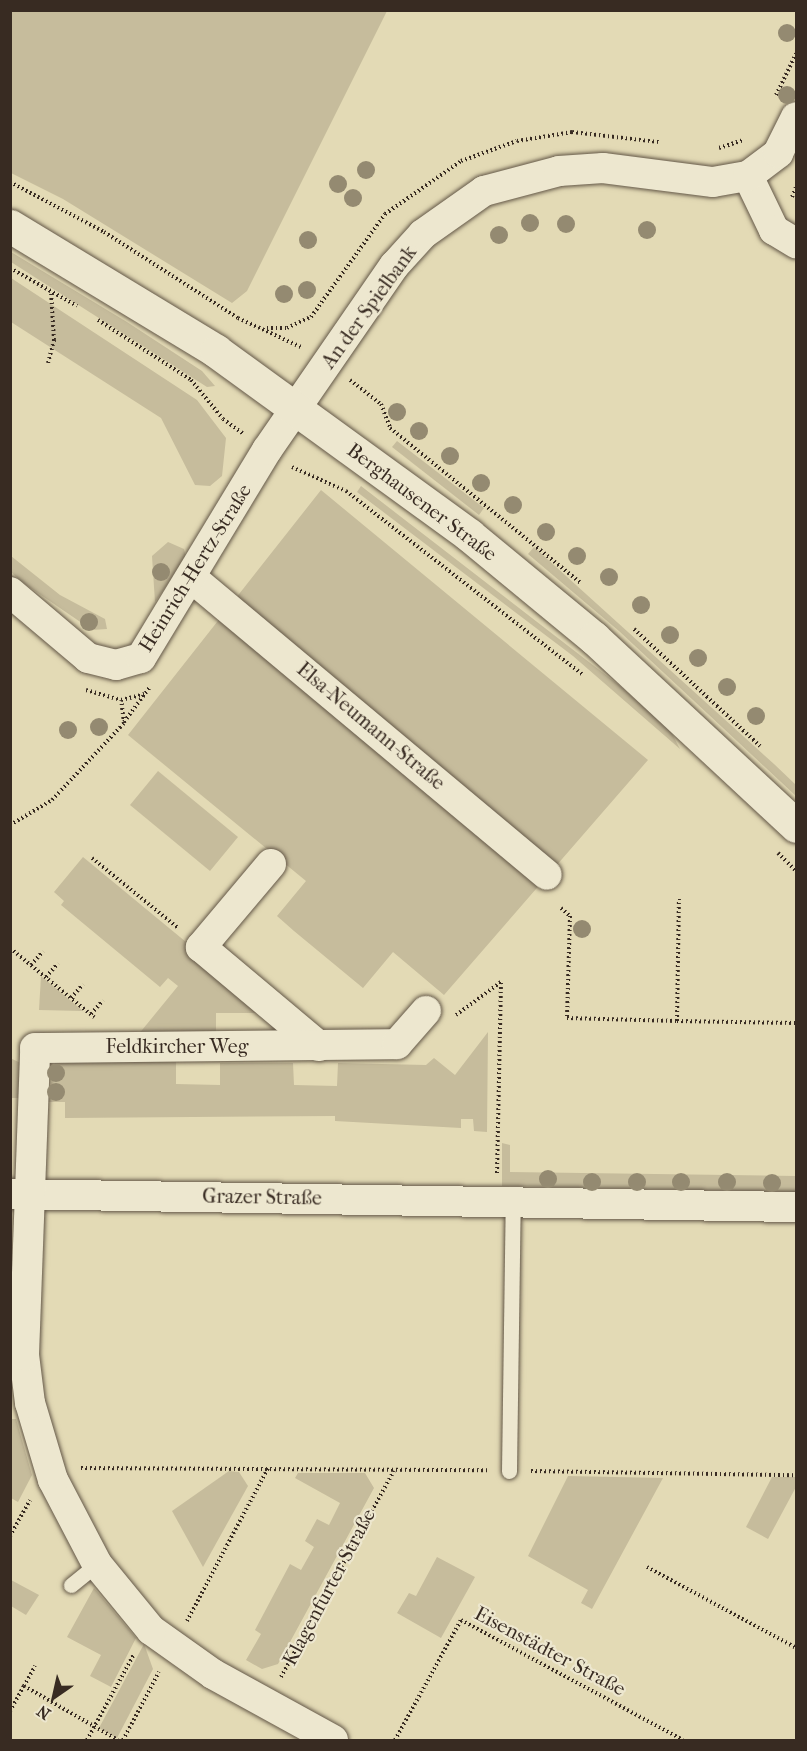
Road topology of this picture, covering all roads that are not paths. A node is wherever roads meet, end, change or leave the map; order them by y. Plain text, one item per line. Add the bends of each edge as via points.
1 (796, 117) edge
2 (748, 176) junction
3 (10, 226) edge
4 (796, 243) edge
5 (295, 408) junction
6 (193, 579) junction
7 (10, 592) edge
8 (796, 826) edge
9 (271, 864) dead end
10 (547, 875) dead end
11 (426, 1011) road end
12 (319, 1046) junction
13 (23, 1048) edge
14 (19, 1194) edge
15 (505, 1201) junction
16 (796, 1207) edge
17 (20, 1395) edge
18 (509, 1471) road end
19 (97, 1564) junction
20 (70, 1585) dead end
21 (333, 1740) edge

1 - 2 street via 778,153
2 - 4 street via 774,230
2 - 5 street, An der Spielbank via 713,182 603,168 559,171 484,191 423,234 394,266
3 - 5 street, Berghausener Straße via 206,345
5 - 6 street, Heinrich-Hertz-Straße
5 - 8 street, Berghausener Straße via 460,528 594,638
6 - 7 street, Heinrich-Hertz-Straße via 141,658 116,664 88,658
6 - 10 street, Elsa-Neumann-Straße
9 - 12 street via 201,947
11 - 12 street, Feldkircher Weg via 397,1044
12 - 13 street, Feldkircher Weg
13 - 14 street, Feldkircher Weg
14 - 15 street, Grazer Straße
14 - 17 street via 24,1344
15 - 16 street, Grazer Straße
15 - 18 lane
17 - 19 street via 52,1474
19 - 20 lane
19 - 21 street via 162,1638

